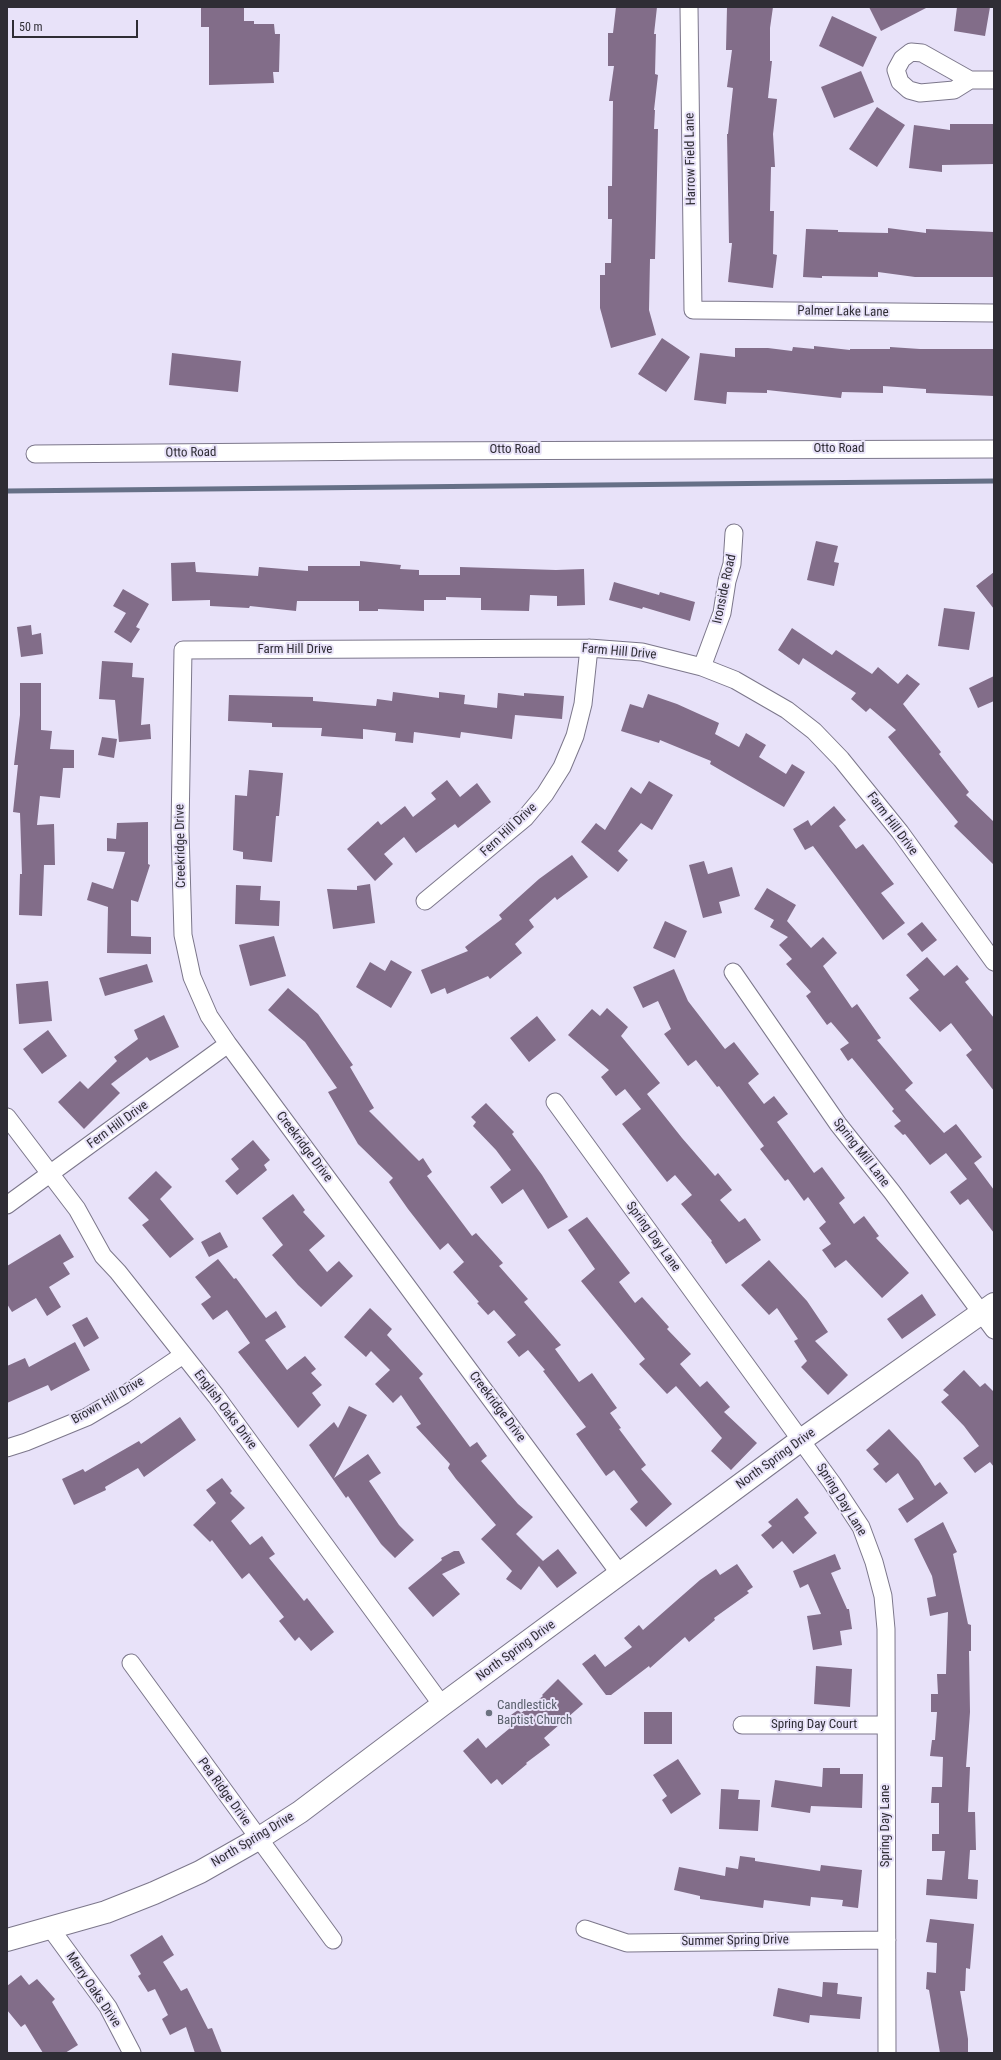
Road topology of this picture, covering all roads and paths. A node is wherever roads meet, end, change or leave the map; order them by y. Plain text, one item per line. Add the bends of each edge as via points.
1 (689, 7) edge
2 (970, 80) dead end
3 (994, 80) edge
4 (693, 310) joint
5 (994, 313) edge
6 (994, 449) edge
7 (35, 454) dead end
8 (734, 533) dead end
9 (590, 648) junction
10 (183, 650) joint
11 (702, 666) junction
12 (425, 901) dead end
13 (994, 962) edge
14 (733, 972) dead end
15 (228, 1044) junction
16 (554, 1102) dead end
17 (7, 1117) edge
18 (49, 1175) junction
19 (7, 1205) edge
20 (990, 1316) edge
21 (183, 1354) junction
22 (801, 1440) junction
23 (7, 1448) edge
24 (620, 1574) junction
25 (131, 1663) dead end
26 (442, 1705) junction
27 (742, 1725) dead end
28 (886, 1725) junction
29 (258, 1839) junction
30 (51, 1929) junction
31 (585, 1929) dead end
32 (7, 1940) edge
33 (332, 1940) dead end
34 (887, 1940) junction
35 (132, 2053) edge
36 (887, 2053) edge

1 - 4 street, Harrow Field Lane
2 - 3 street
4 - 5 street, Palmer Lake Lane
6 - 7 street, Otto Road via 407,450
8 - 11 street, Ironside Road via 732,564 722,613
9 - 10 street, Farm Hill Drive
9 - 11 street, Farm Hill Drive via 642,652
9 - 12 street, Fern Hill Drive via 583,704 575,736 562,767 545,794 525,818
10 - 15 street, Creekridge Drive via 180,830 183,935 192,977 209,1016
11 - 13 street, Farm Hill Drive via 735,680 787,710 814,731 841,759 900,832
14 - 20 street, Spring Mill Lane via 838,1124
15 - 18 street, Fern Hill Drive
15 - 24 street, Creekridge Drive
16 - 22 street, Spring Day Lane
17 - 18 street, English Oaks Drive
18 - 19 street, Fern Hill Drive
18 - 21 street, English Oaks Drive via 76,1209 104,1256
20 - 22 street, North Spring Drive
21 - 23 street, Brown Hill Drive via 124,1395 87,1416
21 - 26 street, English Oaks Drive
22 - 24 street, North Spring Drive
22 - 28 street, Spring Day Lane via 861,1527 874,1562 883,1596 886,1629
24 - 26 street, North Spring Drive
25 - 29 street, Pea Ridge Drive
26 - 29 street, North Spring Drive via 300,1812
27 - 28 street, Spring Day Court
28 - 34 street, Spring Day Lane
29 - 30 street, North Spring Drive via 200,1872 154,1893 106,1912
29 - 33 street, Pea Ridge Drive
30 - 32 street, North Spring Drive
30 - 35 street, Merry Oaks Drive via 108,2007
31 - 34 street, Summer Spring Drive via 627,1943
34 - 36 street, Spring Day Lane

